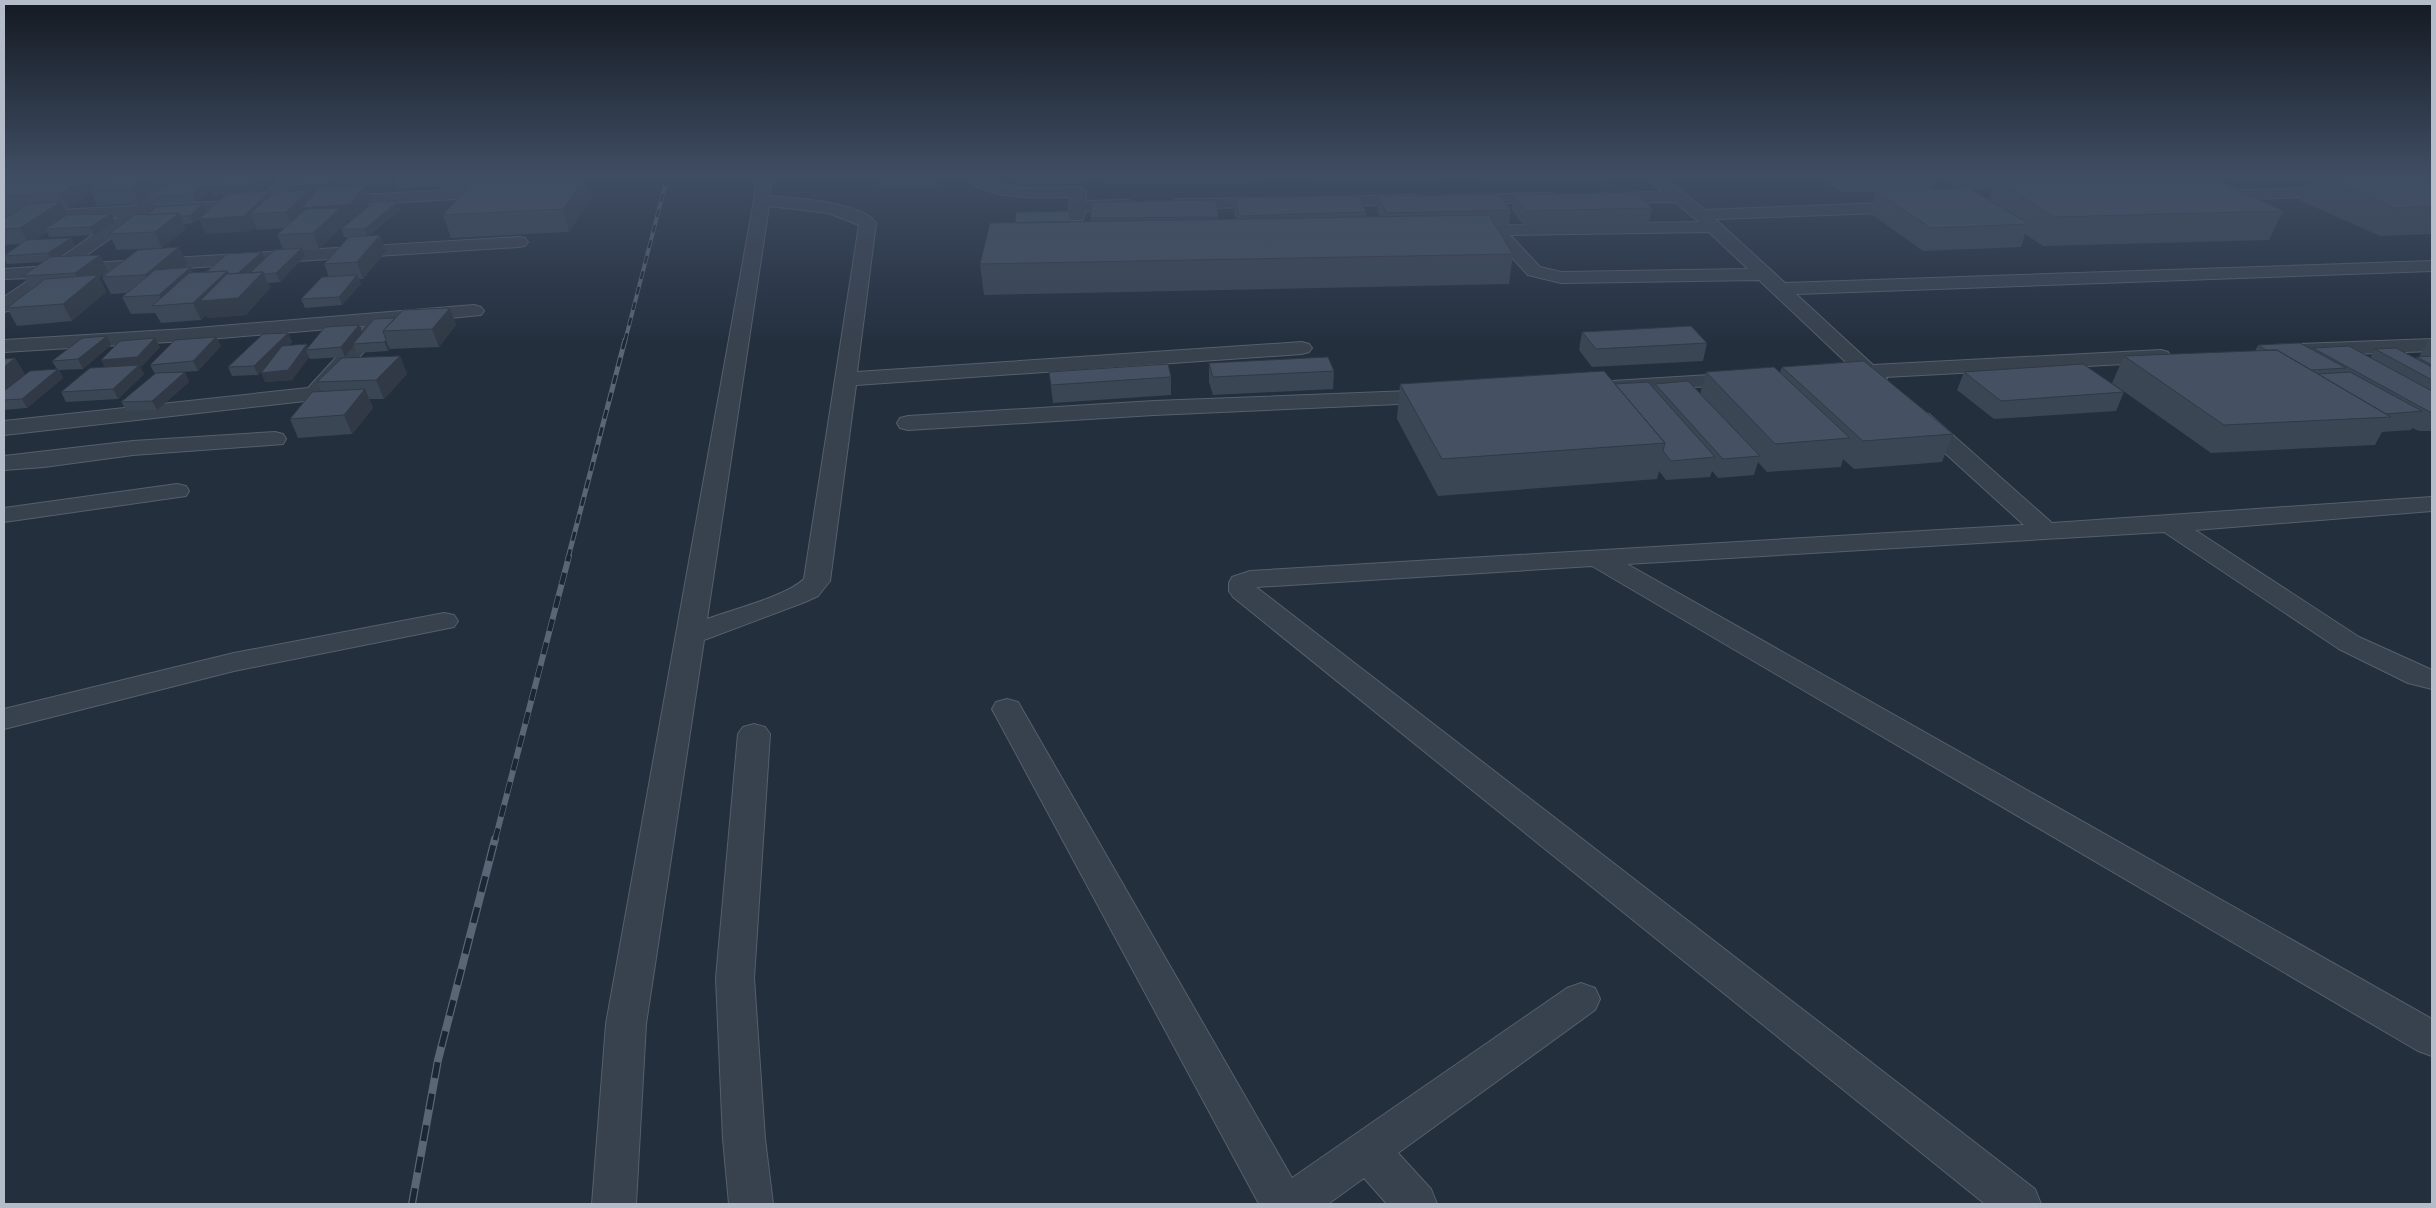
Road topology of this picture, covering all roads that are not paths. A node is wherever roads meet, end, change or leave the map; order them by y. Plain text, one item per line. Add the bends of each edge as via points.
1 (110, 230) edge
2 (756, 230) edge
3 (867, 230) edge
4 (1479, 230) edge
5 (1497, 230) edge
6 (1718, 230) edge
7 (1448, 231) edge
8 (519, 242) dead end
9 (2432, 266) edge
10 (55, 270) junction
11 (4, 274) edge
12 (1766, 274) junction
13 (1781, 289) junction
14 (4, 306) edge
15 (474, 311) dead end
16 (382, 318) junction
17 (2432, 345) edge
18 (4, 346) edge
19 (1302, 348) dead end
20 (2256, 352) edge
21 (2178, 355) edge
22 (1868, 372) junction
23 (1819, 374) edge
24 (1760, 378) edge
25 (846, 379) junction
26 (1594, 388) edge
27 (1456, 396) edge
28 (908, 423) dead end
29 (32, 427) junction
30 (4, 428) edge
31 (275, 440) dead end
32 (4, 452) edge
33 (4, 463) edge
34 (177, 491) dead end
35 (2432, 504) edge
36 (4, 515) edge
37 (2169, 524) junction
38 (2046, 532) junction
39 (1598, 559) junction
40 (444, 621) dead end
41 (690, 635) junction
42 (2432, 680) edge
43 (1007, 709) dead end
44 (4, 720) edge
45 (754, 734) dead end
46 (1581, 998) dead end
47 (2432, 1040) edge
48 (1368, 1150) junction
49 (614, 1204) edge
50 (751, 1204) edge
51 (1283, 1204) edge
52 (1292, 1204) edge
53 (1415, 1204) edge
54 (2019, 1204) edge

1 - 10 street
2 - 41 street
3 - 25 street
4 - 7 street
5 - 12 street via 1534,271 1561,278
6 - 12 street
8 - 10 street
9 - 13 street
10 - 11 street
10 - 14 street
12 - 13 street
13 - 22 street
15 - 16 street
16 - 18 street
16 - 29 street via 315,394
17 - 20 street
19 - 25 street
21 - 22 street
22 - 23 street
22 - 38 street
24 - 26 street
25 - 41 street via 817,581 795,596
27 - 28 street via 1154,408
29 - 30 street
29 - 32 street
31 - 33 street via 133,448
34 - 36 street
35 - 37 street
37 - 38 street
37 - 42 street via 2349,642
38 - 39 street
39 - 47 street
39 - 54 street via 1250,579 1242,583 1243,591
40 - 44 street via 234,662
41 - 49 street via 626,1024
43 - 51 street
45 - 50 street via 735,978
46 - 48 street
48 - 52 street
48 - 53 street

